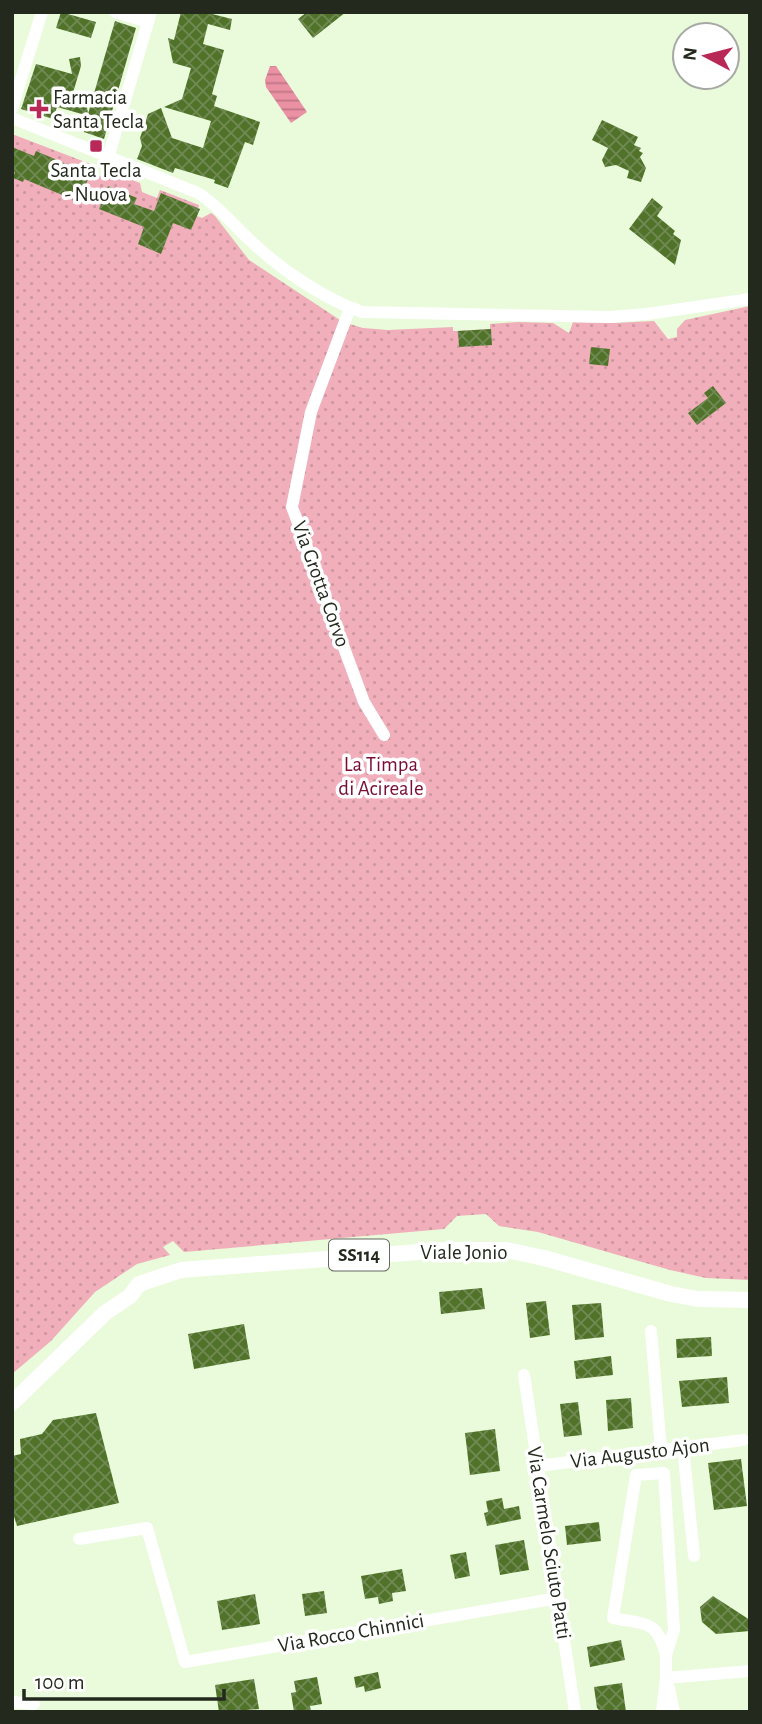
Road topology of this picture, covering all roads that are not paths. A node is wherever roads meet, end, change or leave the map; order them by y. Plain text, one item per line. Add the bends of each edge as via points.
1 (42, 12) edge
2 (115, 12) edge
3 (150, 17) edge
4 (12, 108) edge
5 (12, 118) edge
6 (108, 158) junction
7 (750, 299) edge
8 (350, 308) junction
9 (384, 736) dead end
10 (750, 1300) edge
11 (651, 1331) dead end
12 (524, 1375) dead end
13 (12, 1402) edge
14 (743, 1440) dead end
15 (683, 1447) junction
16 (661, 1450) junction
17 (538, 1466) junction
18 (79, 1539) dead end
19 (694, 1556) dead end
20 (558, 1598) junction
21 (666, 1655) junction
22 (750, 1671) edge
23 (666, 1678) junction
24 (12, 1702) edge
25 (34, 1704) dead end
26 (575, 1712) edge
27 (662, 1712) edge
28 (674, 1712) edge

1 - 4 street
2 - 3 street
3 - 6 street
5 - 6 street
6 - 8 street via 198,193 268,256
7 - 8 street via 609,317 374,314
8 - 9 street, Via Grotta Corvo via 311,412 292,507 364,702
10 - 13 main road, Viale Jonio / SS114 via 671,1294 507,1250 446,1250 181,1269 139,1284
11 - 16 street
12 - 17 street, Via Carmelo Sciuto Patti
14 - 15 street, Via Augusto Ajon
15 - 16 street, Via Augusto Ajon
15 - 19 street
16 - 17 street, Via Augusto Ajon
17 - 20 street, Via Carmelo Sciuto Patti
18 - 20 street, Via Rocco Chinnici via 147,1528 185,1662
20 - 26 street, Via Carmelo Sciuto Patti
21 - 21 street via 662,1637 654,1628 613,1618 636,1475 664,1472 674,1630
21 - 23 street
22 - 23 street
23 - 27 street
23 - 28 street
24 - 25 street

